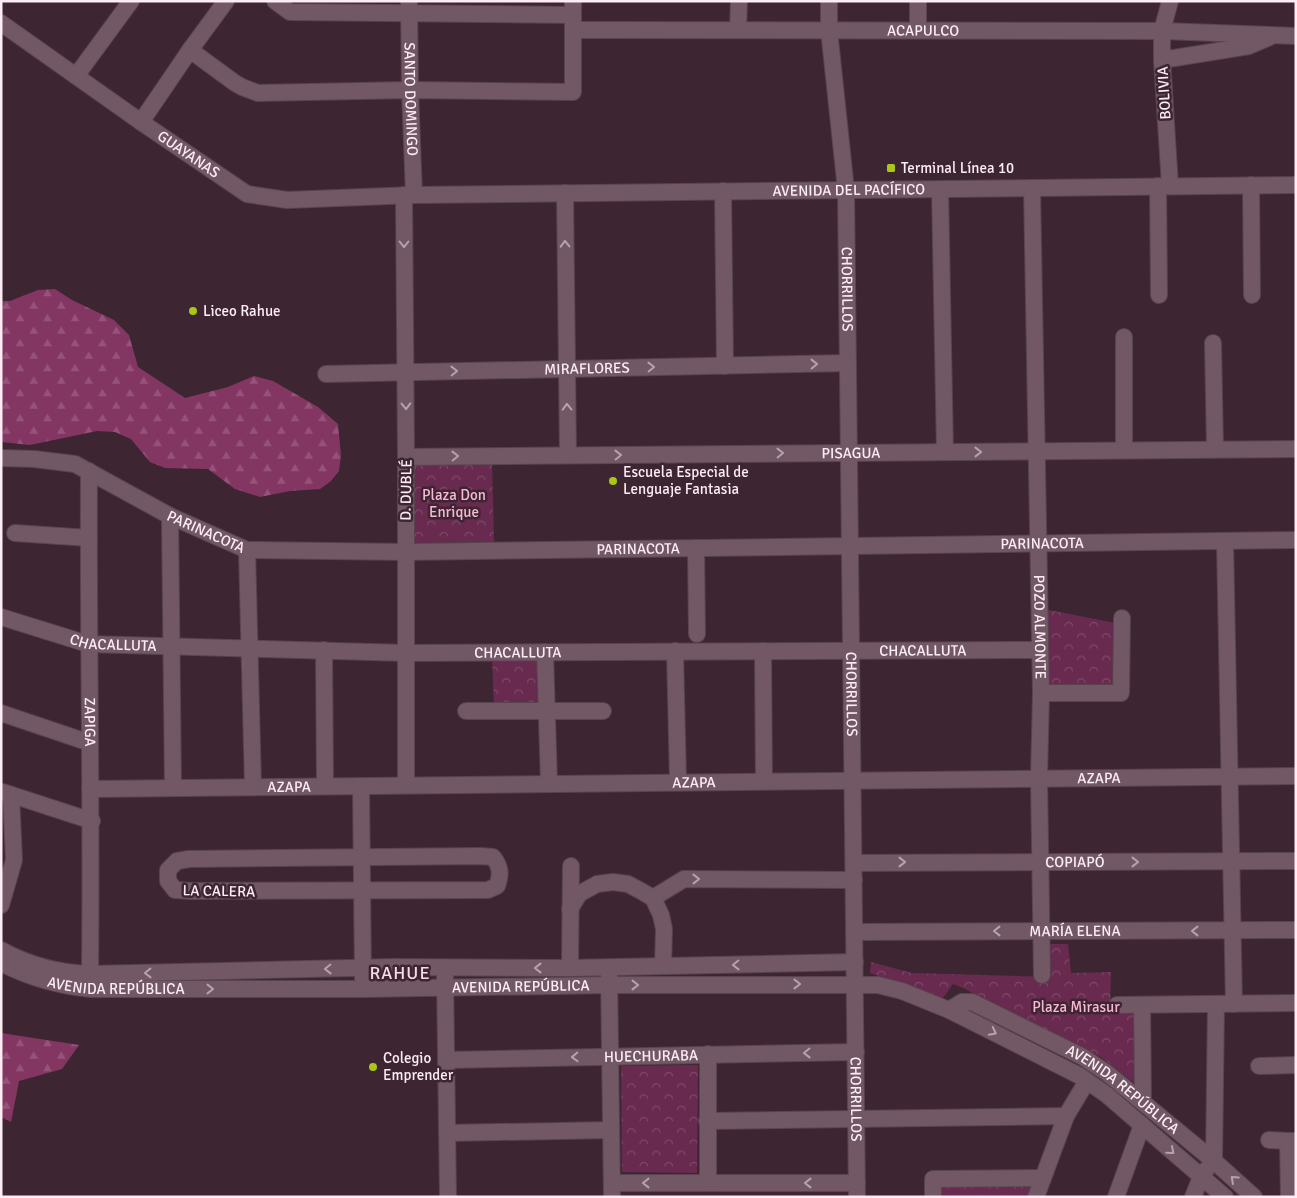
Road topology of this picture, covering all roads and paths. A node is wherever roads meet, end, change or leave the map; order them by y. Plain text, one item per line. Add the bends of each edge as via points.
1 (131, 1) edge
2 (226, 1) edge
3 (275, 1) edge
4 (739, 1) edge
5 (829, 1) edge
6 (918, 1) edge
7 (1170, 1) edge
8 (410, 7) edge
9 (490, 8) edge
10 (573, 15) edge
11 (1, 23) edge
12 (738, 30) junction
13 (829, 30) junction
14 (918, 30) junction
15 (1162, 31) junction
16 (1274, 35) junction
17 (1296, 36) edge
18 (190, 50) junction
19 (1162, 60) junction
20 (76, 76) junction
21 (410, 90) junction
22 (141, 122) junction
23 (1251, 185) junction
24 (1296, 185) edge
25 (1164, 186) junction
26 (1032, 188) junction
27 (940, 189) junction
28 (846, 190) junction
29 (723, 191) junction
30 (565, 193) junction
31 (409, 195) junction
32 (1159, 295) dead end
33 (1252, 295) dead end
34 (1124, 337) dead end
35 (1213, 343) dead end
36 (848, 363) junction
37 (725, 366) junction
38 (566, 369) junction
39 (405, 372) junction
40 (326, 374) dead end
41 (1215, 449) junction
42 (1296, 449) edge
43 (1124, 450) junction
44 (1036, 451) junction
45 (945, 452) junction
46 (849, 453) junction
47 (568, 455) junction
48 (406, 457) junction
49 (1, 458) edge
50 (89, 471) junction
51 (170, 516) junction
52 (15, 533) dead end
53 (88, 538) junction
54 (1296, 540) edge
55 (1224, 541) junction
56 (1038, 543) junction
57 (850, 546) junction
58 (696, 548) junction
59 (247, 550) junction
60 (405, 552) junction
61 (1, 617) edge
62 (1122, 618) dead end
63 (697, 634) dead end
64 (88, 644) junction
65 (172, 646) junction
66 (250, 648) junction
67 (324, 650) junction
68 (1040, 650) junction
69 (763, 651) junction
70 (851, 651) junction
71 (406, 652) junction
72 (545, 652) junction
73 (675, 652) junction
74 (1040, 693) junction
75 (466, 711) dead end
76 (546, 711) junction
77 (603, 711) dead end
78 (1, 713) edge
79 (90, 743) junction
80 (1229, 776) junction
81 (1296, 776) edge
82 (1039, 778) junction
83 (853, 780) junction
84 (764, 781) junction
85 (678, 782) junction
86 (549, 784) junction
87 (406, 785) junction
88 (253, 786) junction
89 (325, 786) junction
90 (361, 786) junction
91 (173, 788) junction
92 (90, 789) junction
93 (6, 793) edge
94 (92, 821) junction
95 (8, 857) edge
96 (362, 857) junction
97 (1230, 861) junction
98 (1296, 861) edge
99 (1040, 862) junction
100 (854, 863) junction
101 (570, 866) dead end
102 (854, 880) junction
103 (362, 891) junction
104 (652, 898) junction
105 (1, 905) edge
106 (570, 909) junction
107 (1232, 930) junction
108 (1296, 930) edge
109 (1041, 931) junction
110 (854, 932) junction
111 (1, 950) edge
112 (855, 962) junction
113 (1, 963) edge
114 (663, 966) junction
115 (445, 967) junction
116 (609, 967) junction
117 (363, 968) junction
118 (570, 968) junction
119 (90, 974) junction
120 (1042, 975) dead end
121 (855, 984) junction
122 (610, 985) junction
123 (445, 987) junction
124 (363, 989) junction
125 (953, 992) dead end
126 (1296, 1003) edge
127 (975, 1004) junction
128 (1216, 1004) junction
129 (1234, 1004) junction
130 (1117, 1005) dead end
131 (1142, 1005) junction
132 (949, 1010) junction
133 (1030, 1031) junction
134 (1018, 1045) junction
135 (856, 1052) junction
136 (708, 1054) junction
137 (610, 1056) junction
138 (446, 1060) junction
139 (1296, 1065) edge
140 (1258, 1066) dead end
141 (1087, 1081) junction
142 (1142, 1101) junction
143 (1066, 1116) junction
144 (856, 1120) junction
145 (707, 1121) junction
146 (1142, 1125) junction
147 (611, 1130) junction
148 (447, 1133) junction
149 (1269, 1140) dead end
150 (1292, 1141) edge
151 (1214, 1161) junction
152 (1201, 1177) junction
153 (1043, 1178) junction
154 (708, 1183) junction
155 (612, 1190) edge
156 (857, 1190) edge
157 (448, 1197) edge
158 (933, 1197) edge
159 (1036, 1197) edge
160 (1116, 1197) edge
161 (1193, 1197) edge
162 (1224, 1197) edge
163 (1254, 1197) edge
164 (1290, 1197) edge

1 - 20 street
2 - 18 street
3 - 8 street, ACAPULCO via 290,12
4 - 12 street
5 - 13 street, CHORRILLOS
6 - 14 street
7 - 15 street, BOLIVIA
8 - 9 street, ACAPULCO
8 - 21 street, SANTO DOMINGO
9 - 10 street, ACAPULCO
10 - 12 street, ACAPULCO
10 - 21 street via 574,92
11 - 20 street, GUAYANAS
12 - 13 street, ACAPULCO
13 - 14 street, ACAPULCO
13 - 28 street, CHORRILLOS
14 - 15 street, ACAPULCO
15 - 16 street, ACAPULCO
15 - 19 street, BOLIVIA
16 - 17 street, ACAPULCO
16 - 19 street, ACAPULCO via 1249,46
18 - 21 street via 242,87 258,92
18 - 22 street
19 - 25 street, BOLIVIA
20 - 22 street, GUAYANAS
21 - 31 street, SANTO DOMINGO
22 - 31 street, GUAYANAS via 248,194 287,200
23 - 24 street, AVENIDA DEL PACÍFICO
23 - 25 street, AVENIDA DEL PACÍFICO
23 - 33 street
25 - 26 street, AVENIDA DEL PACÍFICO
25 - 32 street, BOLIVIA
26 - 27 street, AVENIDA DEL PACÍFICO
26 - 44 street, POZO ALMONTE
27 - 28 street, AVENIDA DEL PACÍFICO
27 - 45 street
28 - 29 street, AVENIDA DEL PACÍFICO
28 - 36 street, CHORRILLOS
29 - 30 street, AVENIDA DEL PACÍFICO
29 - 37 street
30 - 31 street, AVENIDA DEL PACÍFICO
38 -> 30 street
31 -> 39 street, D. DUBLÉ
34 - 43 street
35 - 41 street
37 -> 36 street, MIRAFLORES
36 - 46 street, CHORRILLOS
38 -> 37 street, MIRAFLORES
39 -> 38 street, MIRAFLORES
47 -> 38 street
39 - 40 street, MIRAFLORES
39 -> 48 street, D. DUBLÉ
41 - 42 street, PISAGUA
41 - 43 street, PISAGUA
43 - 44 street, PISAGUA
45 -> 44 street, PISAGUA
44 - 56 street, POZO ALMONTE
45 - 46 street, PISAGUA
47 -> 46 street, PISAGUA
46 - 57 street, CHORRILLOS
48 -> 47 street, PISAGUA
48 - 60 street, D. DUBLÉ
49 - 50 street, PARINACOTA via 75,464
50 - 51 street, PARINACOTA
50 - 53 street, ZAPIGA
51 - 59 street, PARINACOTA
51 - 65 street
52 - 53 street
53 - 64 street, ZAPIGA
54 - 55 street, PARINACOTA
55 - 56 street, PARINACOTA
55 - 80 street
56 - 57 street, PARINACOTA
56 - 68 street, POZO ALMONTE
57 - 58 street, PARINACOTA
57 - 70 street, CHORRILLOS
58 - 60 street, PARINACOTA
58 - 63 street
59 - 60 street, PARINACOTA
59 - 66 street
60 - 71 street, D. DUBLÉ
61 - 64 street, CHACALLUTA
62 - 74 street via 1121,693
64 - 65 street, CHACALLUTA
64 - 79 street, ZAPIGA
65 - 66 street, CHACALLUTA
65 - 91 street
66 - 67 street, CHACALLUTA
66 - 88 street
67 - 71 street, CHACALLUTA
67 - 89 street
68 - 70 street, CHACALLUTA
68 - 74 street, POZO ALMONTE
69 - 70 street, CHACALLUTA
69 - 73 street, CHACALLUTA
69 - 84 street
70 - 83 street, CHORRILLOS
71 - 72 street, CHACALLUTA
71 - 87 street, D. DUBLÉ
72 - 73 street, CHACALLUTA
72 - 76 street
73 - 85 street
74 - 82 street, POZO ALMONTE
75 - 76 street
76 - 77 street
76 - 86 street
78 - 79 street
79 - 92 street, ZAPIGA
80 - 81 street, AZAPA
80 - 82 street, AZAPA
80 - 97 street
82 - 83 street, AZAPA
82 - 99 street, POZO ALMONTE
83 - 84 street, AZAPA
83 - 100 street, CHORRILLOS
84 - 85 street, AZAPA
85 - 86 street, AZAPA
86 - 87 street, AZAPA
87 - 90 street, AZAPA
88 - 89 street, AZAPA
88 - 91 street, AZAPA
89 - 90 street, AZAPA
90 - 96 street
91 - 92 street, AZAPA
92 - 94 street, ZAPIGA
93 - 94 street
93 - 95 street
94 - 119 street, ZAPIGA
95 - 105 street
96 - 103 street
96 - 103 street, LA CALERA via 493,857 501,875 497,886 488,890
96 - 103 street, LA CALERA via 189,859 177,861 168,870 168,881 175,890 183,891
97 - 98 street, COPIAPÓ
99 -> 97 street, COPIAPÓ
97 - 107 street
100 -> 99 street, COPIAPÓ
99 - 109 street, POZO ALMONTE
100 - 102 street, CHORRILLOS
101 - 106 street
104 -> 102 street via 684,880
102 - 110 street, CHORRILLOS
103 - 117 street
104 - 106 street via 628,884 597,884 579,894
104 - 114 street via 664,929
106 - 118 street
107 - 108 street, MARÍA ELENA
107 -> 109 street, MARÍA ELENA
107 - 129 street
109 -> 110 street, MARÍA ELENA
109 - 120 street, POZO ALMONTE
110 - 112 street, CHORRILLOS
111 - 119 street, AVENIDA REPÚBLICA via 50,970
112 -> 114 street, AVENIDA REPÚBLICA
112 - 121 street, CHORRILLOS
113 -> 124 street, AVENIDA REPÚBLICA via 47,982 91,989
114 - 116 street, AVENIDA REPÚBLICA
115 - 117 street, AVENIDA REPÚBLICA
118 -> 115 street, AVENIDA REPÚBLICA
115 - 123 street
116 - 118 street, AVENIDA REPÚBLICA
116 - 122 street
117 -> 119 street, AVENIDA REPÚBLICA
117 - 124 street
122 -> 121 street, AVENIDA REPÚBLICA
121 - 132 street, AVENIDA REPÚBLICA via 902,991
121 - 135 street, CHORRILLOS
122 - 123 street, AVENIDA REPÚBLICA
122 - 137 street
123 - 124 street, AVENIDA REPÚBLICA
123 - 138 street
125 - 127 street, AVENIDA REPÚBLICA
126 - 129 street
127 - 132 street via 962,1002
127 - 133 street, AVENIDA REPÚBLICA
128 - 129 street
128 - 131 street
128 - 151 street
130 - 131 street
131 - 142 street
132 -> 134 street, AVENIDA REPÚBLICA
133 - 134 street
133 - 142 street, AVENIDA REPÚBLICA via 1096,1066
134 - 141 street, AVENIDA REPÚBLICA
135 -> 136 street, HUECHURABA
135 - 144 street, CHORRILLOS
136 - 137 street, HUECHURABA
136 - 145 street
137 -> 138 street, HUECHURABA
137 - 147 street
138 - 148 street
139 - 140 street
141 - 143 street
141 - 146 street, AVENIDA REPÚBLICA
142 - 151 street, AVENIDA REPÚBLICA
143 - 144 street
143 - 153 street
144 - 145 street
144 - 156 street, CHORRILLOS
145 - 154 street
146 -> 152 street, AVENIDA REPÚBLICA
146 - 160 street
147 - 148 street
147 - 155 street
148 - 157 street
149 - 150 street
150 - 164 street
151 - 152 street
163 -> 151 street, AVENIDA REPÚBLICA
152 - 161 street
152 - 162 street, AVENIDA REPÚBLICA
153 - 158 street via 933,1179
153 - 159 street
154 -> 155 street
156 -> 154 street

